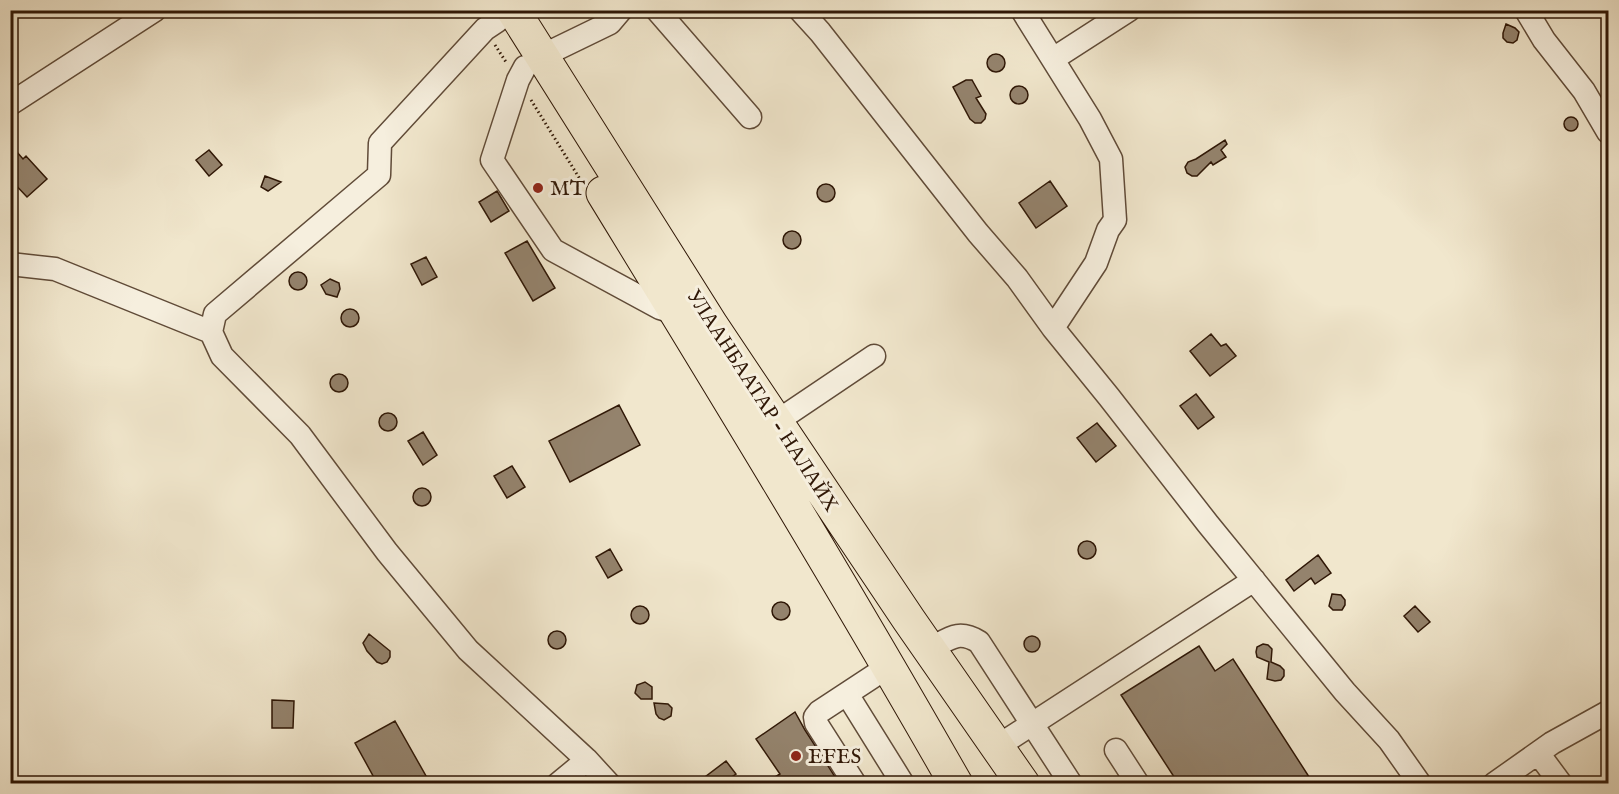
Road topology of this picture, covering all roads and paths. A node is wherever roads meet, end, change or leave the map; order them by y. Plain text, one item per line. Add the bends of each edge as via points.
1 (155, 10) edge
2 (621, 10) edge
3 (657, 10) edge
4 (800, 10) edge
5 (1022, 10) edge
6 (1129, 10) edge
7 (1526, 10) edge
8 (500, 14) edge
9 (1053, 59) junction
10 (534, 61) junction
11 (10, 104) edge
12 (750, 117) dead end
13 (1608, 132) edge
14 (10, 264) edge
15 (676, 313) junction
16 (1053, 328) junction
17 (211, 332) junction
18 (874, 356) dead end
19 (776, 422) junction
20 (1254, 580) junction
21 (930, 649) junction
22 (889, 666) junction
23 (847, 694) junction
24 (1608, 712) edge
25 (1034, 724) junction
26 (998, 746) junction
27 (1116, 750) dead end
28 (1538, 753) junction
29 (587, 760) junction
30 (558, 783) edge
31 (609, 783) edge
32 (855, 783) edge
33 (903, 783) edge
34 (956, 783) edge
35 (1023, 783) edge
36 (1071, 783) edge
37 (1138, 783) edge
38 (1420, 783) edge
39 (1494, 783) edge
40 (1561, 783) edge

1 - 11 street
2 - 10 street via 610,23
3 - 12 street
4 - 16 street
5 - 9 street
6 - 9 street
7 - 13 street
8 - 10 highway, УЛААНБААТАР - НАЛАЙХ
8 - 17 street via 380,143 380,175 215,314
9 - 16 street via 1111,159 1115,220 1096,263
10 - 15 highway, УЛААНБААТАР - НАЛАЙХ
10 - 15 street via 518,80 492,160 554,249 660,308
10 - 19 highway, УЛААНБААТАР - НАЛАЙХ
14 - 17 street via 55,269
15 - 22 highway, УЛААНБААТАР - НАЛАЙХ
16 - 20 street
17 - 29 street via 222,356 300,435 387,552 468,650
18 - 19 street
19 - 21 highway, УЛААНБААТАР - НАЛАЙХ
20 - 25 street
20 - 38 street via 1389,740
21 - 25 street via 957,635 979,642
21 - 26 highway, УЛААНБААТАР - НАЛАЙХ
22 - 23 street
22 - 34 highway, УЛААНБААТАР - НАЛАЙХ
23 - 32 street via 815,717
23 - 33 street
24 - 28 street
25 - 26 street
25 - 36 street
26 - 35 highway, УЛААНБААТАР - НАЛАЙХ
27 - 37 street
28 - 39 street
28 - 40 street
29 - 30 street
29 - 31 street

